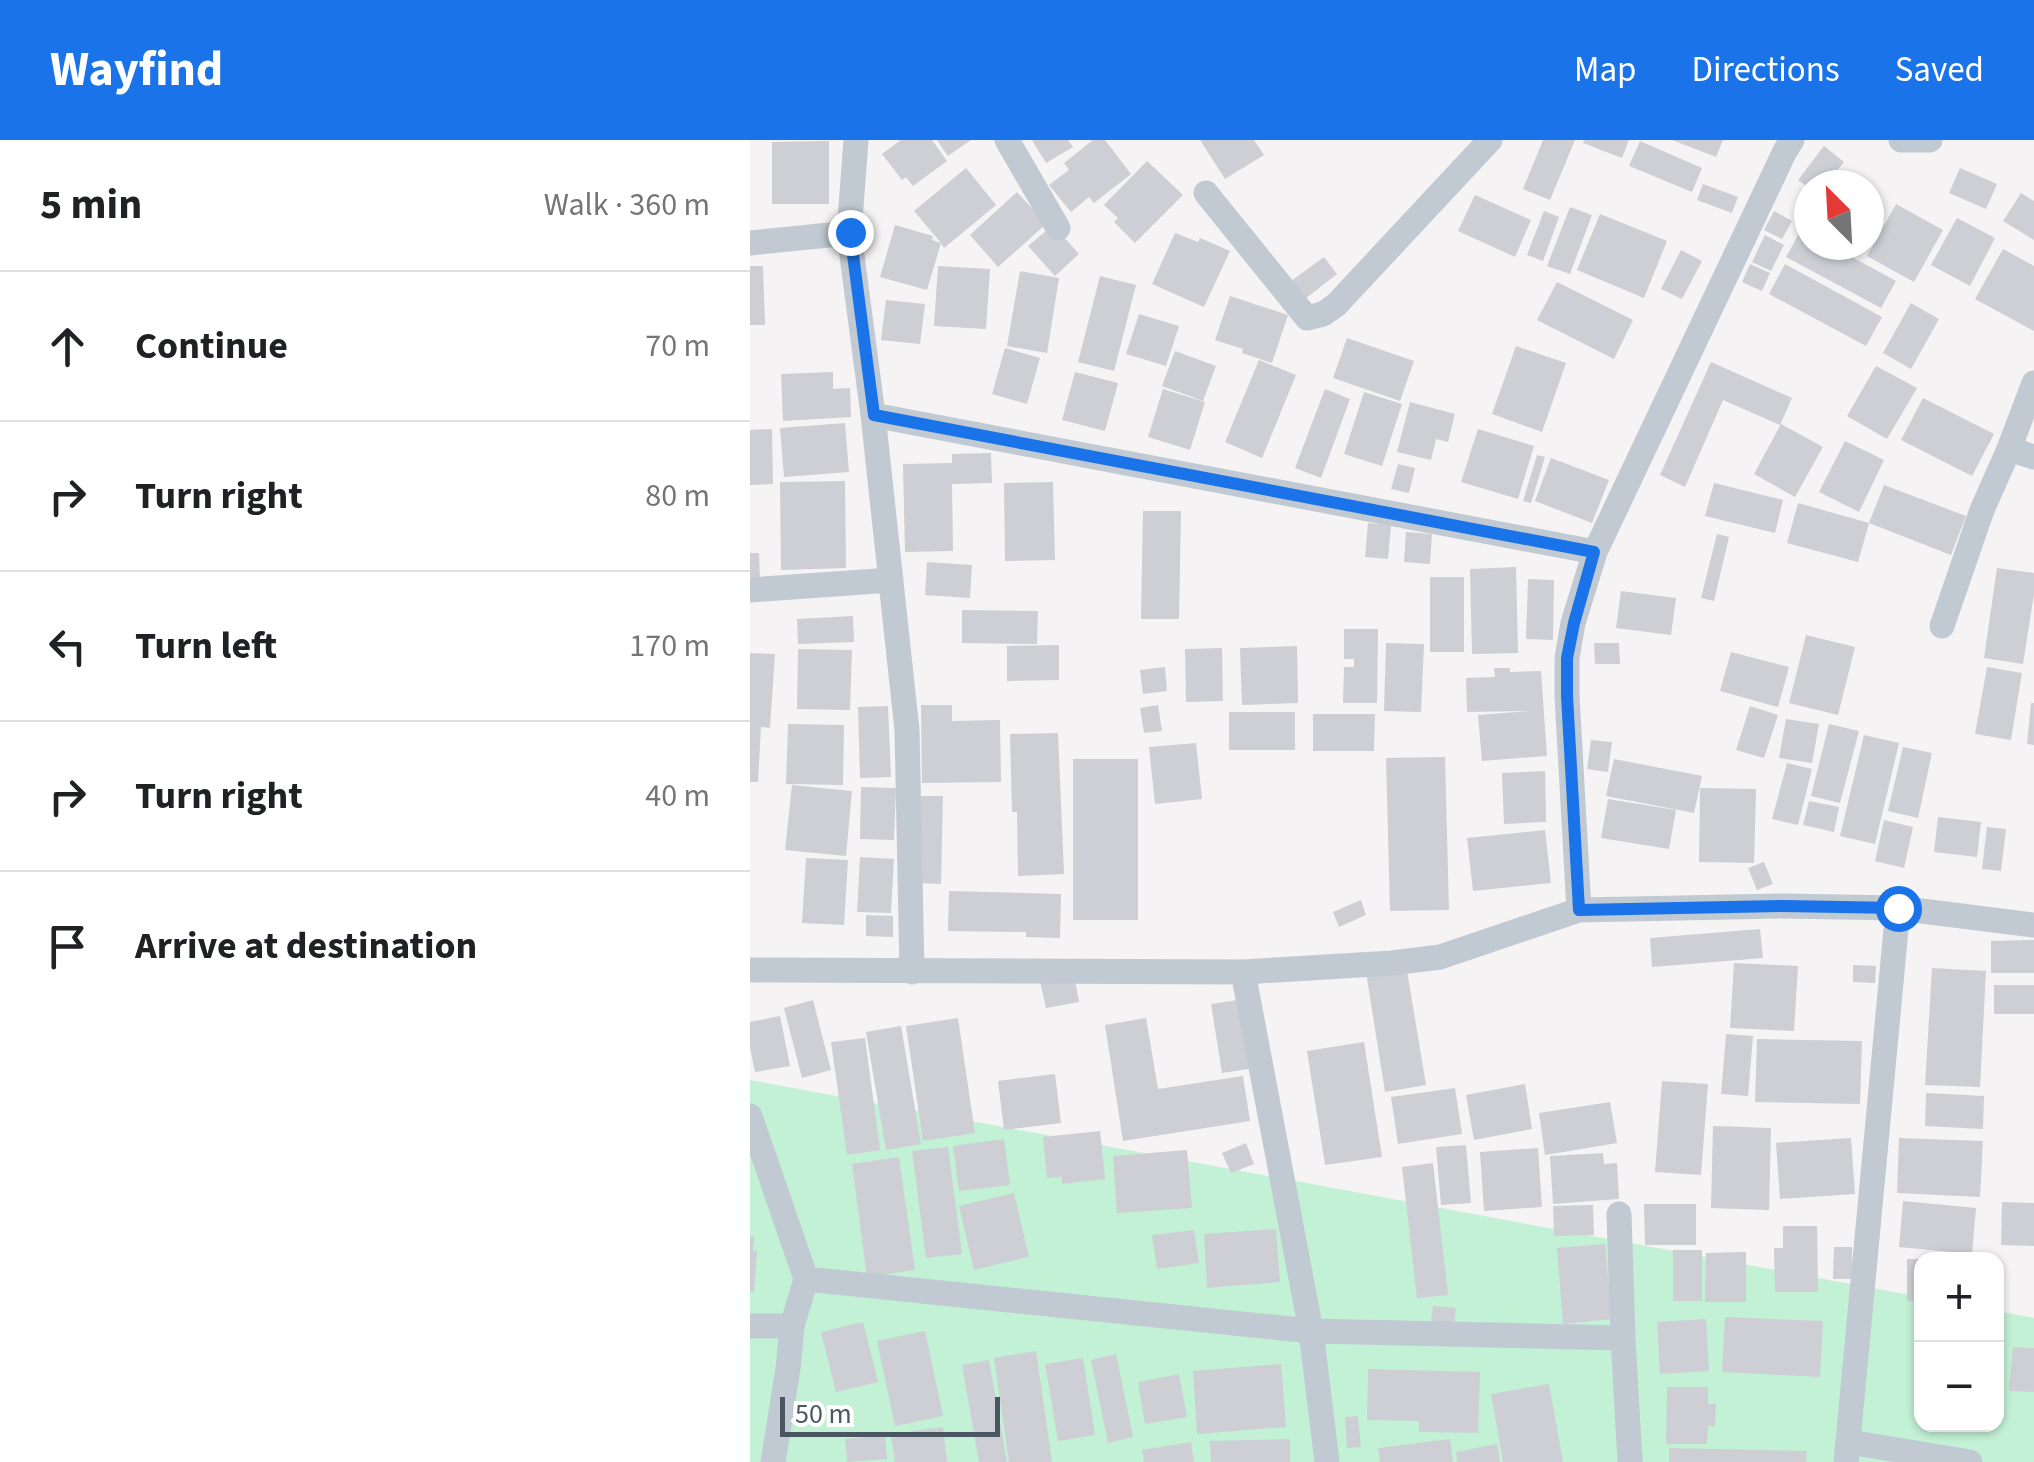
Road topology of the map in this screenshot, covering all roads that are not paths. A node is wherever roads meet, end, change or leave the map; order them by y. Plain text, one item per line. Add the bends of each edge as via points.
1 (856, 140) edge
2 (1007, 140) edge
3 (1792, 140) edge
4 (1900, 140) edge
5 (1930, 140) edge
6 (1487, 141) edge
7 (1206, 193) dead end
8 (1058, 228) dead end
9 (850, 232) junction
10 (750, 243) edge
11 (2034, 383) edge
12 (874, 415) junction
13 (2022, 453) edge
14 (1594, 552) junction
15 (892, 580) junction
16 (750, 590) edge
17 (1942, 626) dead end
18 (1898, 908) junction
19 (1579, 910) junction
20 (2034, 924) edge
21 (750, 970) edge
22 (912, 972) junction
23 (1244, 972) junction
24 (750, 1116) edge
25 (1620, 1214) dead end
26 (806, 1279) junction
27 (750, 1326) edge
28 (792, 1326) junction
29 (1311, 1332) junction
30 (1623, 1338) junction
31 (1848, 1452) edge
32 (773, 1462) edge
33 (1327, 1462) edge
34 (1630, 1462) edge
35 (1970, 1462) edge

1 - 9 street
2 - 8 street
3 - 14 street
4 - 5 street
6 - 7 street via 1336,305 1307,318
9 - 10 street
9 - 12 street
11 - 13 street
12 - 14 street
12 - 15 street
13 - 17 street via 1982,510
14 - 19 street via 1567,658
15 - 16 street
15 - 22 street via 907,730
18 - 19 street
18 - 20 street
18 - 31 street
19 - 23 street via 1440,957
21 - 22 street
22 - 23 street
23 - 29 street
24 - 26 street
25 - 30 street
26 - 28 street
26 - 29 street
27 - 28 street
28 - 32 street
29 - 30 street
29 - 33 street
30 - 34 street
31 - 35 street

